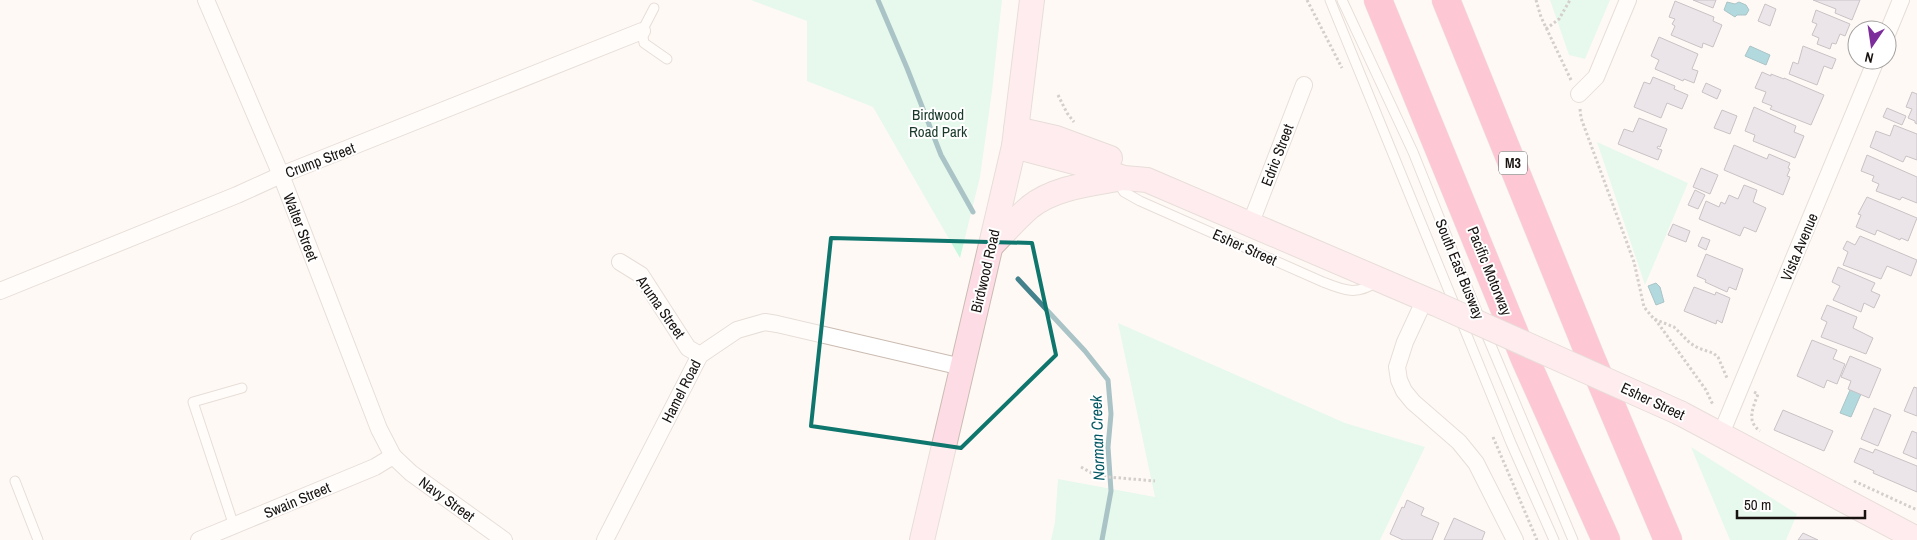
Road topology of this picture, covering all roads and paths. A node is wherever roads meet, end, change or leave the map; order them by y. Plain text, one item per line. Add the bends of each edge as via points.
1 (206, 0) edge
2 (1032, 0) edge
3 (1330, 0) edge
4 (1342, 0) edge
5 (1378, 0) edge
6 (1446, 0) edge
7 (1536, 0) edge
8 (1570, 0) edge
9 (1628, 0) edge
10 (1901, 0) edge
11 (654, 8) dead end
12 (1893, 20) edge
13 (1546, 29) junction
14 (642, 31) junction
15 (667, 59) dead end
16 (1565, 70) dead end
17 (1872, 70) edge
18 (1023, 74) junction
19 (1304, 85) dead end
20 (1579, 94) dead end
21 (1581, 118) dead end
22 (1015, 137) junction
23 (1056, 138) junction
24 (281, 175) junction
25 (1129, 179) junction
26 (1006, 215) junction
27 (1250, 225) junction
28 (620, 262) dead end
29 (1380, 279) junction
30 (0, 291) edge
31 (1430, 301) junction
32 (1654, 319) junction
33 (700, 354) junction
34 (962, 367) junction
35 (1732, 382) dead end
36 (242, 388) dead end
37 (1752, 392) dead end
38 (1713, 405) dead end
39 (1721, 434) junction
40 (1766, 435) dead end
41 (393, 456) junction
42 (1081, 468) dead end
43 (1848, 478) dead end
44 (15, 481) dead end
45 (1155, 481) dead end
46 (1917, 510) edge
47 (234, 526) junction
48 (1917, 539) edge
49 (38, 540) edge
50 (199, 540) edge
51 (504, 540) edge
52 (605, 540) edge
53 (922, 540) edge
54 (1515, 540) edge
55 (1554, 540) edge
56 (1572, 540) edge
57 (1606, 540) edge
58 (1668, 540) edge

1 - 24 street, Walter Street
2 - 18 main road
3 - 55 lane, South East Busway via 1511,443
4 - 56 lane, South East Busway via 1412,152
5 - 57 highway, Pacific Motorway via 1525,359
6 - 58 highway, M3
7 - 13 path
8 - 13 path via 1559,19
9 - 20 street via 1596,77
10 - 12 street
11 - 14 lane
13 - 16 path
14 - 15 lane via 644,43
14 - 24 street, Crump Street
17 - 39 street, Vista Avenue
18 - 22 main road
18 - 23 main road via 1035,111
19 - 27 street, Edric Street
21 - 32 path via 1634,262 1644,307
22 - 23 main road, Esher Street
22 - 25 main road, Esher Street
22 - 26 main road
23 - 25 main road, Esher Street via 1128,165
24 - 30 street, Crump Street
24 - 41 street, Walter Street via 379,429
25 - 26 main road via 1079,187
25 - 27 main road, Esher Street
25 - 29 lane, Esher Street via 1124,192 1140,201 1330,285 1358,291 1369,288
26 - 34 main road, Birdwood Road via 991,246
27 - 29 main road, Esher Street
28 - 33 street, Aruma Street via 641,275 688,348
29 - 31 main road, Esher Street
31 - 39 main road, Esher Street, bridge
31 - 54 street via 1405,342 1397,367 1399,380 1413,402 1459,442 1476,463
32 - 35 path via 1674,327 1698,348 1713,352
32 - 38 path via 1706,390
33 - 34 street, Hamel Road via 737,330 765,322
33 - 52 street, Hamel Road
34 - 53 main road, Birdwood Road
36 - 47 lane via 193,402
37 - 40 path via 1758,394 1752,411 1753,426
39 - 48 main road, Esher Street
41 - 47 street, Swain Street via 375,467
41 - 51 street, Navy Street via 411,473
42 - 45 path via 1097,476
43 - 46 path
44 - 49 lane
47 - 50 street, Swain Street

